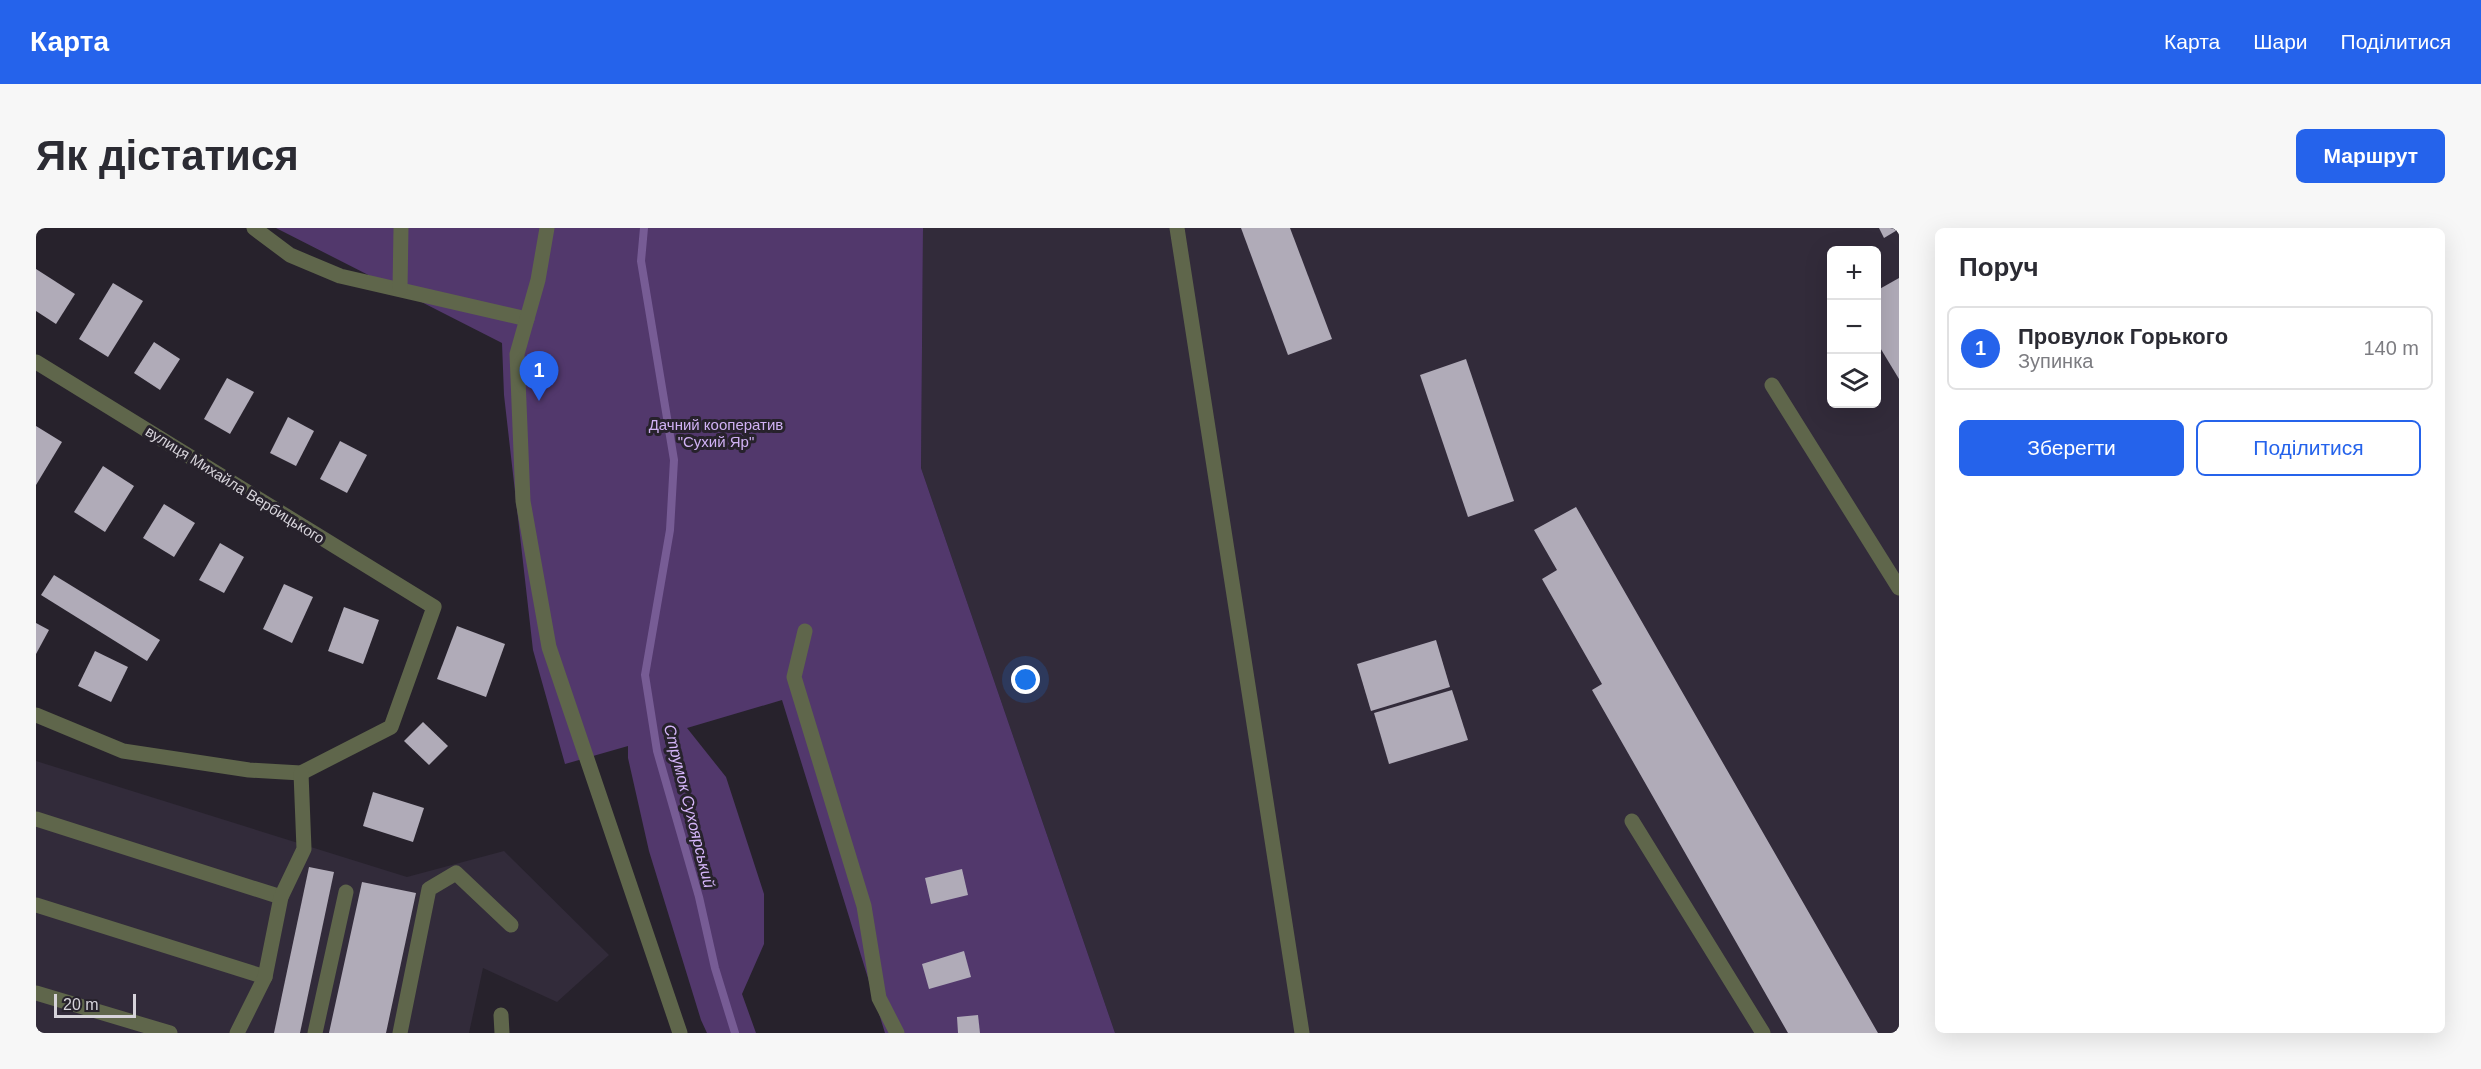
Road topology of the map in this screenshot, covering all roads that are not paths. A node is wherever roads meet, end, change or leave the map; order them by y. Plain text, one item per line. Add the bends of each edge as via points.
1 (254, 228) edge
2 (401, 228) edge
3 (547, 228) edge
4 (1177, 228) edge
5 (400, 290) junction
6 (527, 319) junction
7 (36, 362) edge
8 (1772, 384) dead end
9 (1899, 588) edge
10 (805, 631) dead end
11 (36, 714) edge
12 (301, 773) junction
13 (36, 819) edge
14 (1632, 821) dead end
15 (346, 892) dead end
16 (281, 897) junction
17 (36, 905) edge
18 (511, 925) dead end
19 (265, 977) junction
20 (36, 993) edge
21 (501, 1015) dead end
22 (170, 1033) edge
23 (237, 1033) edge
24 (315, 1033) edge
25 (400, 1033) edge
26 (502, 1033) edge
27 (680, 1033) edge
28 (897, 1033) edge
29 (1302, 1033) edge
30 (1763, 1033) edge

1 - 5 street via 290,255 340,276
2 - 5 street
3 - 6 street
4 - 29 street
5 - 6 street
6 - 27 street via 517,354 524,501 549,647
7 - 12 street, вулиця Михайла Вербицького via 434,607 391,727
8 - 9 street
10 - 28 street via 794,677 864,906 879,998
11 - 12 street via 123,751 249,770
12 - 16 street via 304,849
13 - 16 street
14 - 30 street
15 - 24 street
16 - 19 street
17 - 19 street
18 - 25 street via 456,873 429,889
19 - 23 street
20 - 22 street
21 - 26 street

